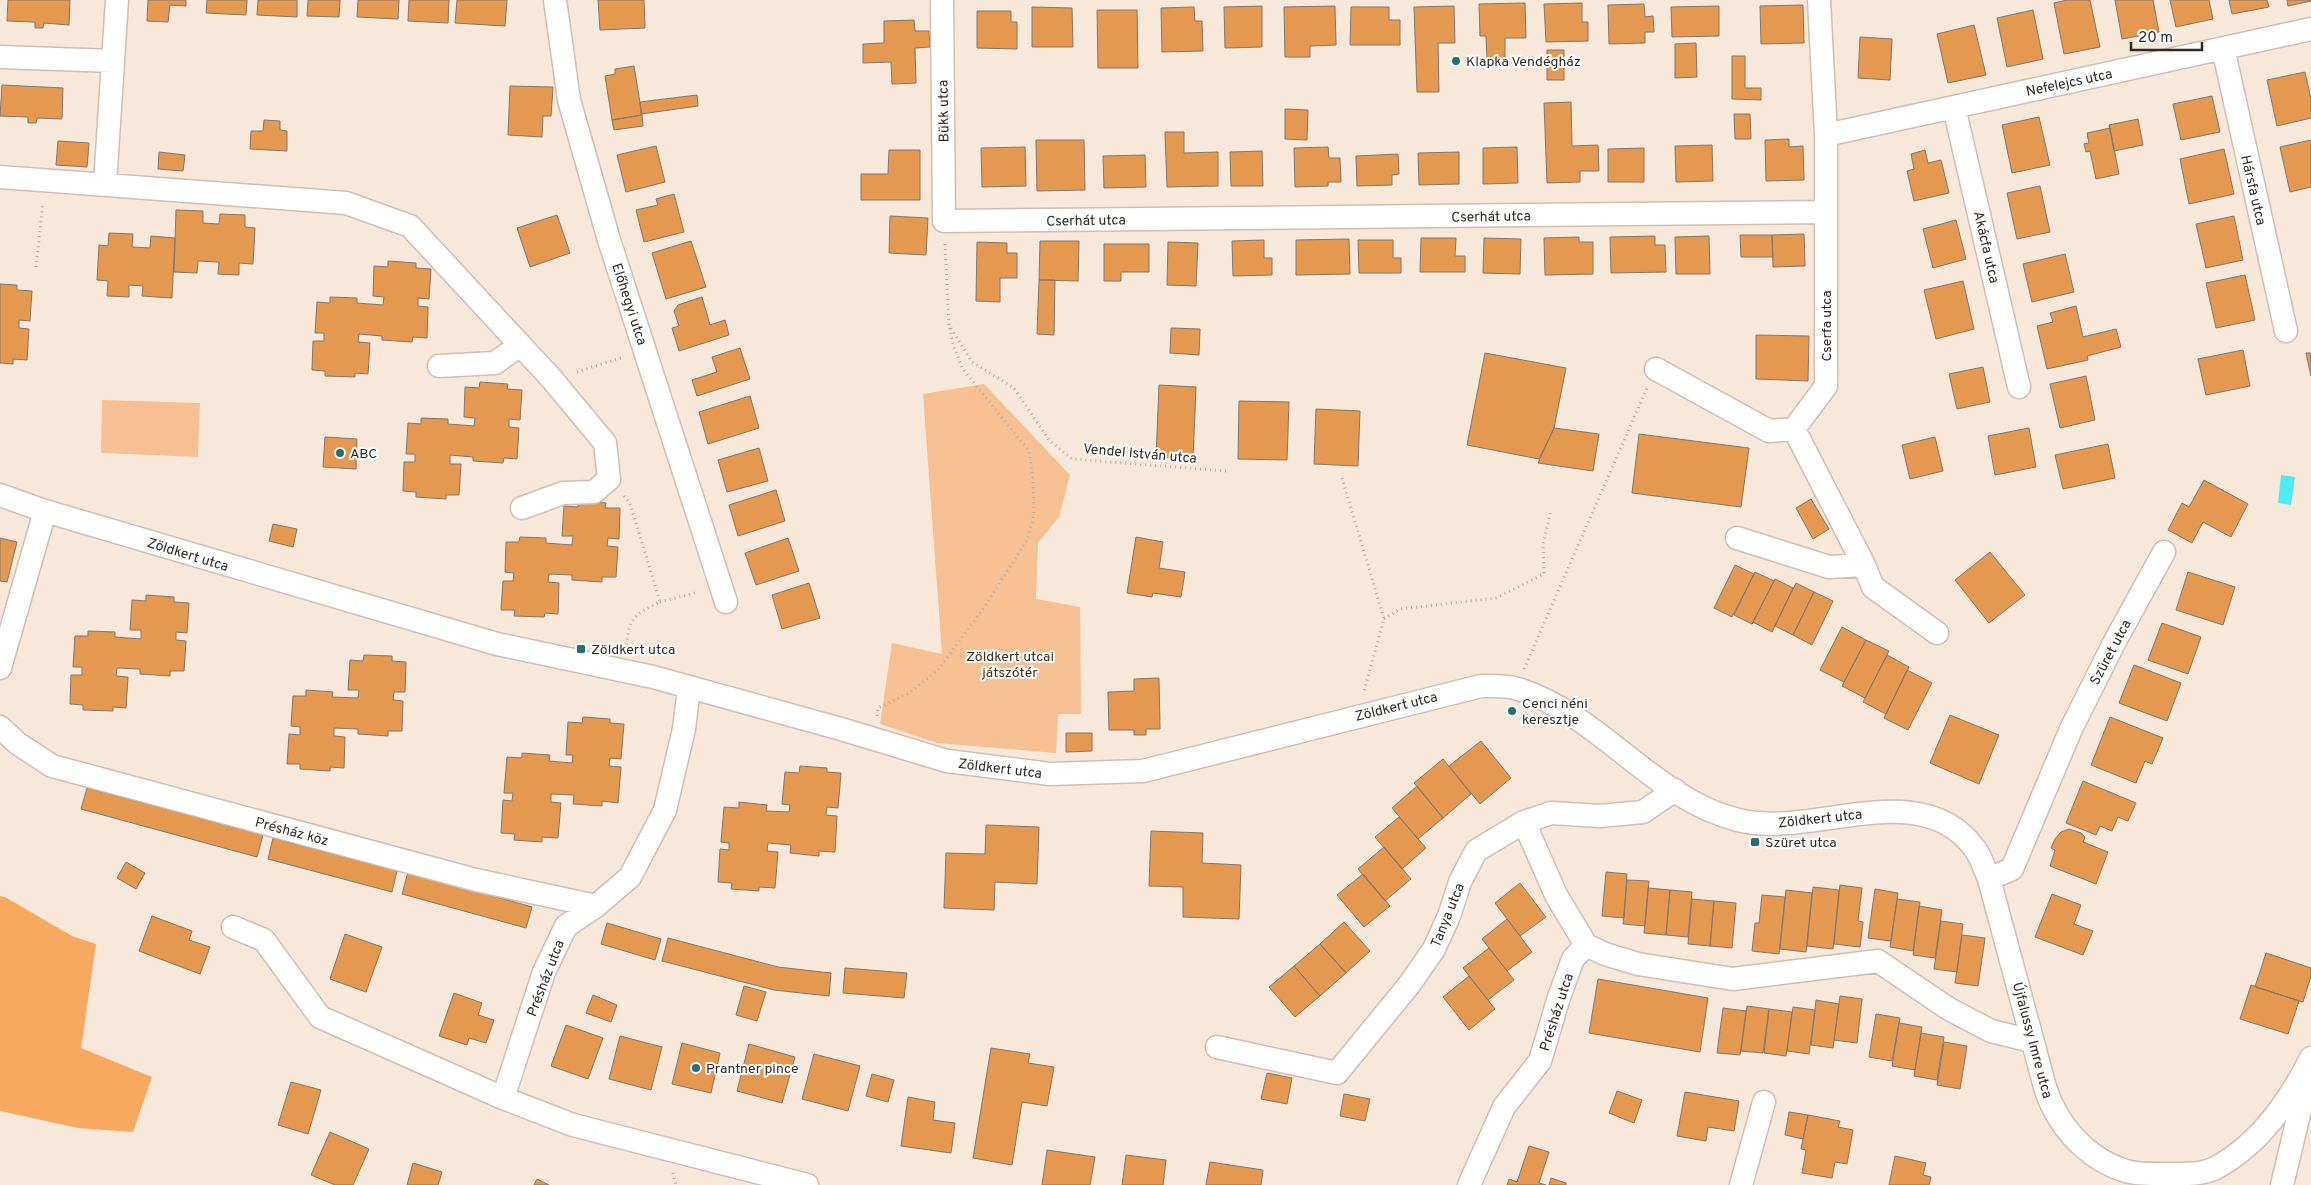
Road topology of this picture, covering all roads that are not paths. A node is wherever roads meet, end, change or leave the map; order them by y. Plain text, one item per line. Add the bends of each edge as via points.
1 (117, 0) edge
2 (555, 0) edge
3 (942, 0) edge
4 (1819, 0) edge
5 (2311, 29) edge
6 (2223, 48) junction
7 (0, 56) edge
8 (113, 61) junction
9 (1954, 107) junction
10 (1826, 135) junction
11 (0, 177) edge
12 (105, 184) junction
13 (1826, 212) junction
14 (944, 221) joint
15 (2286, 331) dead end
16 (520, 345) junction
17 (439, 366) dead end
18 (1656, 369) road end
19 (2019, 387) dead end
20 (1794, 429) junction
21 (0, 495) edge
22 (522, 508) dead end
23 (45, 511) junction
24 (1737, 538) dead end
25 (2164, 552) dead end
26 (1864, 565) junction
27 (723, 594) road end
28 (1937, 633) dead end
29 (0, 668) edge
30 (689, 688) junction
31 (0, 727) edge
32 (1675, 790) junction
33 (1524, 822) junction
34 (1976, 849) joint
35 (1989, 880) junction
36 (596, 906) junction
37 (233, 927) dead end
38 (1586, 945) junction
39 (2032, 1041) junction
40 (1216, 1047) dead end
41 (2309, 1062) edge
42 (503, 1098) junction
43 (1764, 1102) dead end
44 (807, 1185) edge
45 (1470, 1185) edge
46 (1741, 1185) edge
47 (2282, 1185) edge

1 - 8 street
2 - 27 street, Előhegyi utca via 569,100 609,240
3 - 14 street, Bükk utca
4 - 10 street
5 - 6 street, Nefelejcs utca
6 - 9 street, Nefelejcs utca
6 - 15 street, Hársfa utca
7 - 8 street
8 - 12 street
9 - 10 street, Nefelejcs utca
9 - 19 street, Akácfa utca
10 - 13 street
11 - 12 street
12 - 16 street via 346,203 410,226
13 - 14 street, Cserhát utca
13 - 20 street, Cserfa utca via 1826,386
16 - 17 street via 495,363
16 - 22 street via 605,444 609,479 594,492 563,493
18 - 20 street via 1769,431
20 - 26 street
21 - 23 street, Zöldkert utca
23 - 29 street
23 - 30 street, Zöldkert utca via 497,644
24 - 26 street via 1829,567
25 - 35 street, Szüret utca via 2071,729 2012,869
26 - 28 street via 1873,588
30 - 32 street, Zöldkert utca via 947,761 1050,774 1142,771 1480,686 1516,688 1546,699
30 - 36 street, Présház utca via 684,729 665,810 630,876
31 - 36 street, Présház köz via 17,743 52,766 476,880
32 - 33 street, Tanya utca via 1643,812 1600,816 1551,813
32 - 34 street, Zöldkert utca via 1706,808 1739,820 1788,824 1874,812 1901,811 1923,815 1954,828
33 - 38 street via 1556,895
33 - 40 street, Tanya utca via 1476,851 1434,949 1337,1073
34 - 35 street, Újfalussy Imre utca
35 - 39 street, Újfalussy Imre utca
36 - 42 street, Présház utca via 566,926 544,972
37 - 42 street via 264,940 320,1017
38 - 39 street via 1638,964 1733,979 1878,961 1949,1009 1991,1031
38 - 45 street, Présház utca via 1573,959 1540,1061 1504,1107
39 - 41 street, Újfalussy Imre utca via 2058,1120 2074,1139 2104,1162 2128,1172 2198,1174 2217,1168 2270,1124
41 - 47 street
42 - 44 street via 573,1125
43 - 46 street

